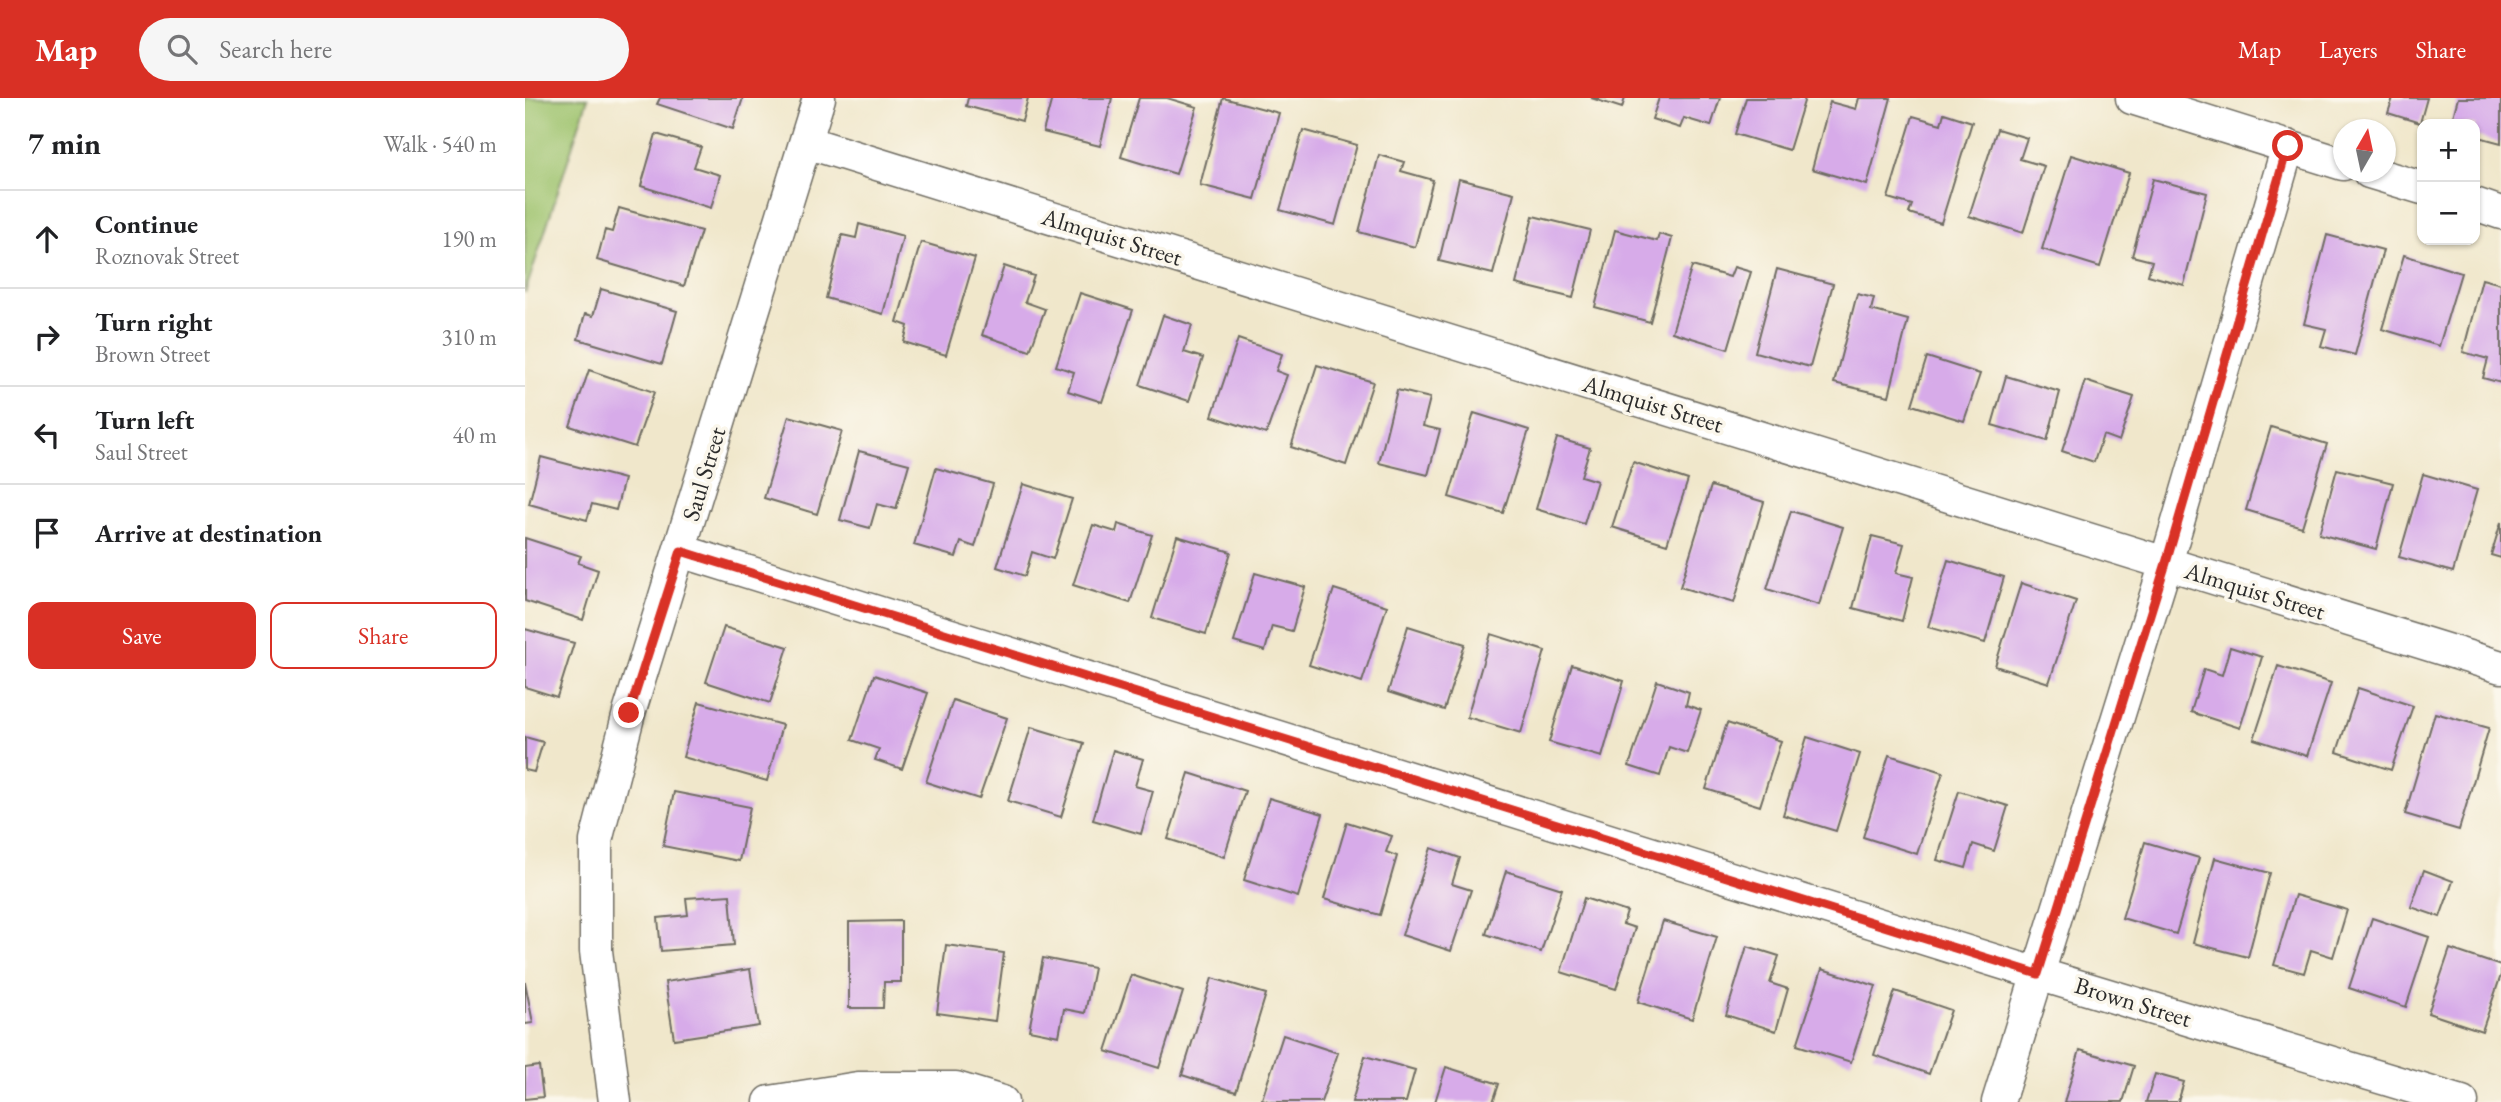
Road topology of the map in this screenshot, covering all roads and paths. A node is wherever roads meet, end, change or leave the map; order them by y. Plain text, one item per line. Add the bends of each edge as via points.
1 (819, 98) edge
2 (2132, 98) edge
3 (806, 142) junction
4 (2288, 146) junction
5 (2333, 160) edge
6 (2396, 180) edge
7 (2417, 186) edge
8 (2480, 206) edge
9 (2501, 213) edge
10 (681, 551) junction
11 (2166, 563) junction
12 (2501, 667) edge
13 (2038, 974) junction
14 (615, 1102) edge
15 (770, 1102) edge
16 (1002, 1102) edge
17 (1998, 1102) edge
18 (2462, 1102) edge

1 - 3 street, Saul Street
2 - 4 street
3 - 10 street, Saul Street
3 - 11 street, Almquist Street
4 - 5 street
4 - 11 street
6 - 7 street
8 - 9 street
10 - 13 street, Brown Street
10 - 14 street, Saul Street via 629,713 596,841 596,951
11 - 12 street, Almquist Street
11 - 13 street
13 - 17 street
13 - 18 street, Brown Street
15 - 16 street via 858,1088 956,1088

